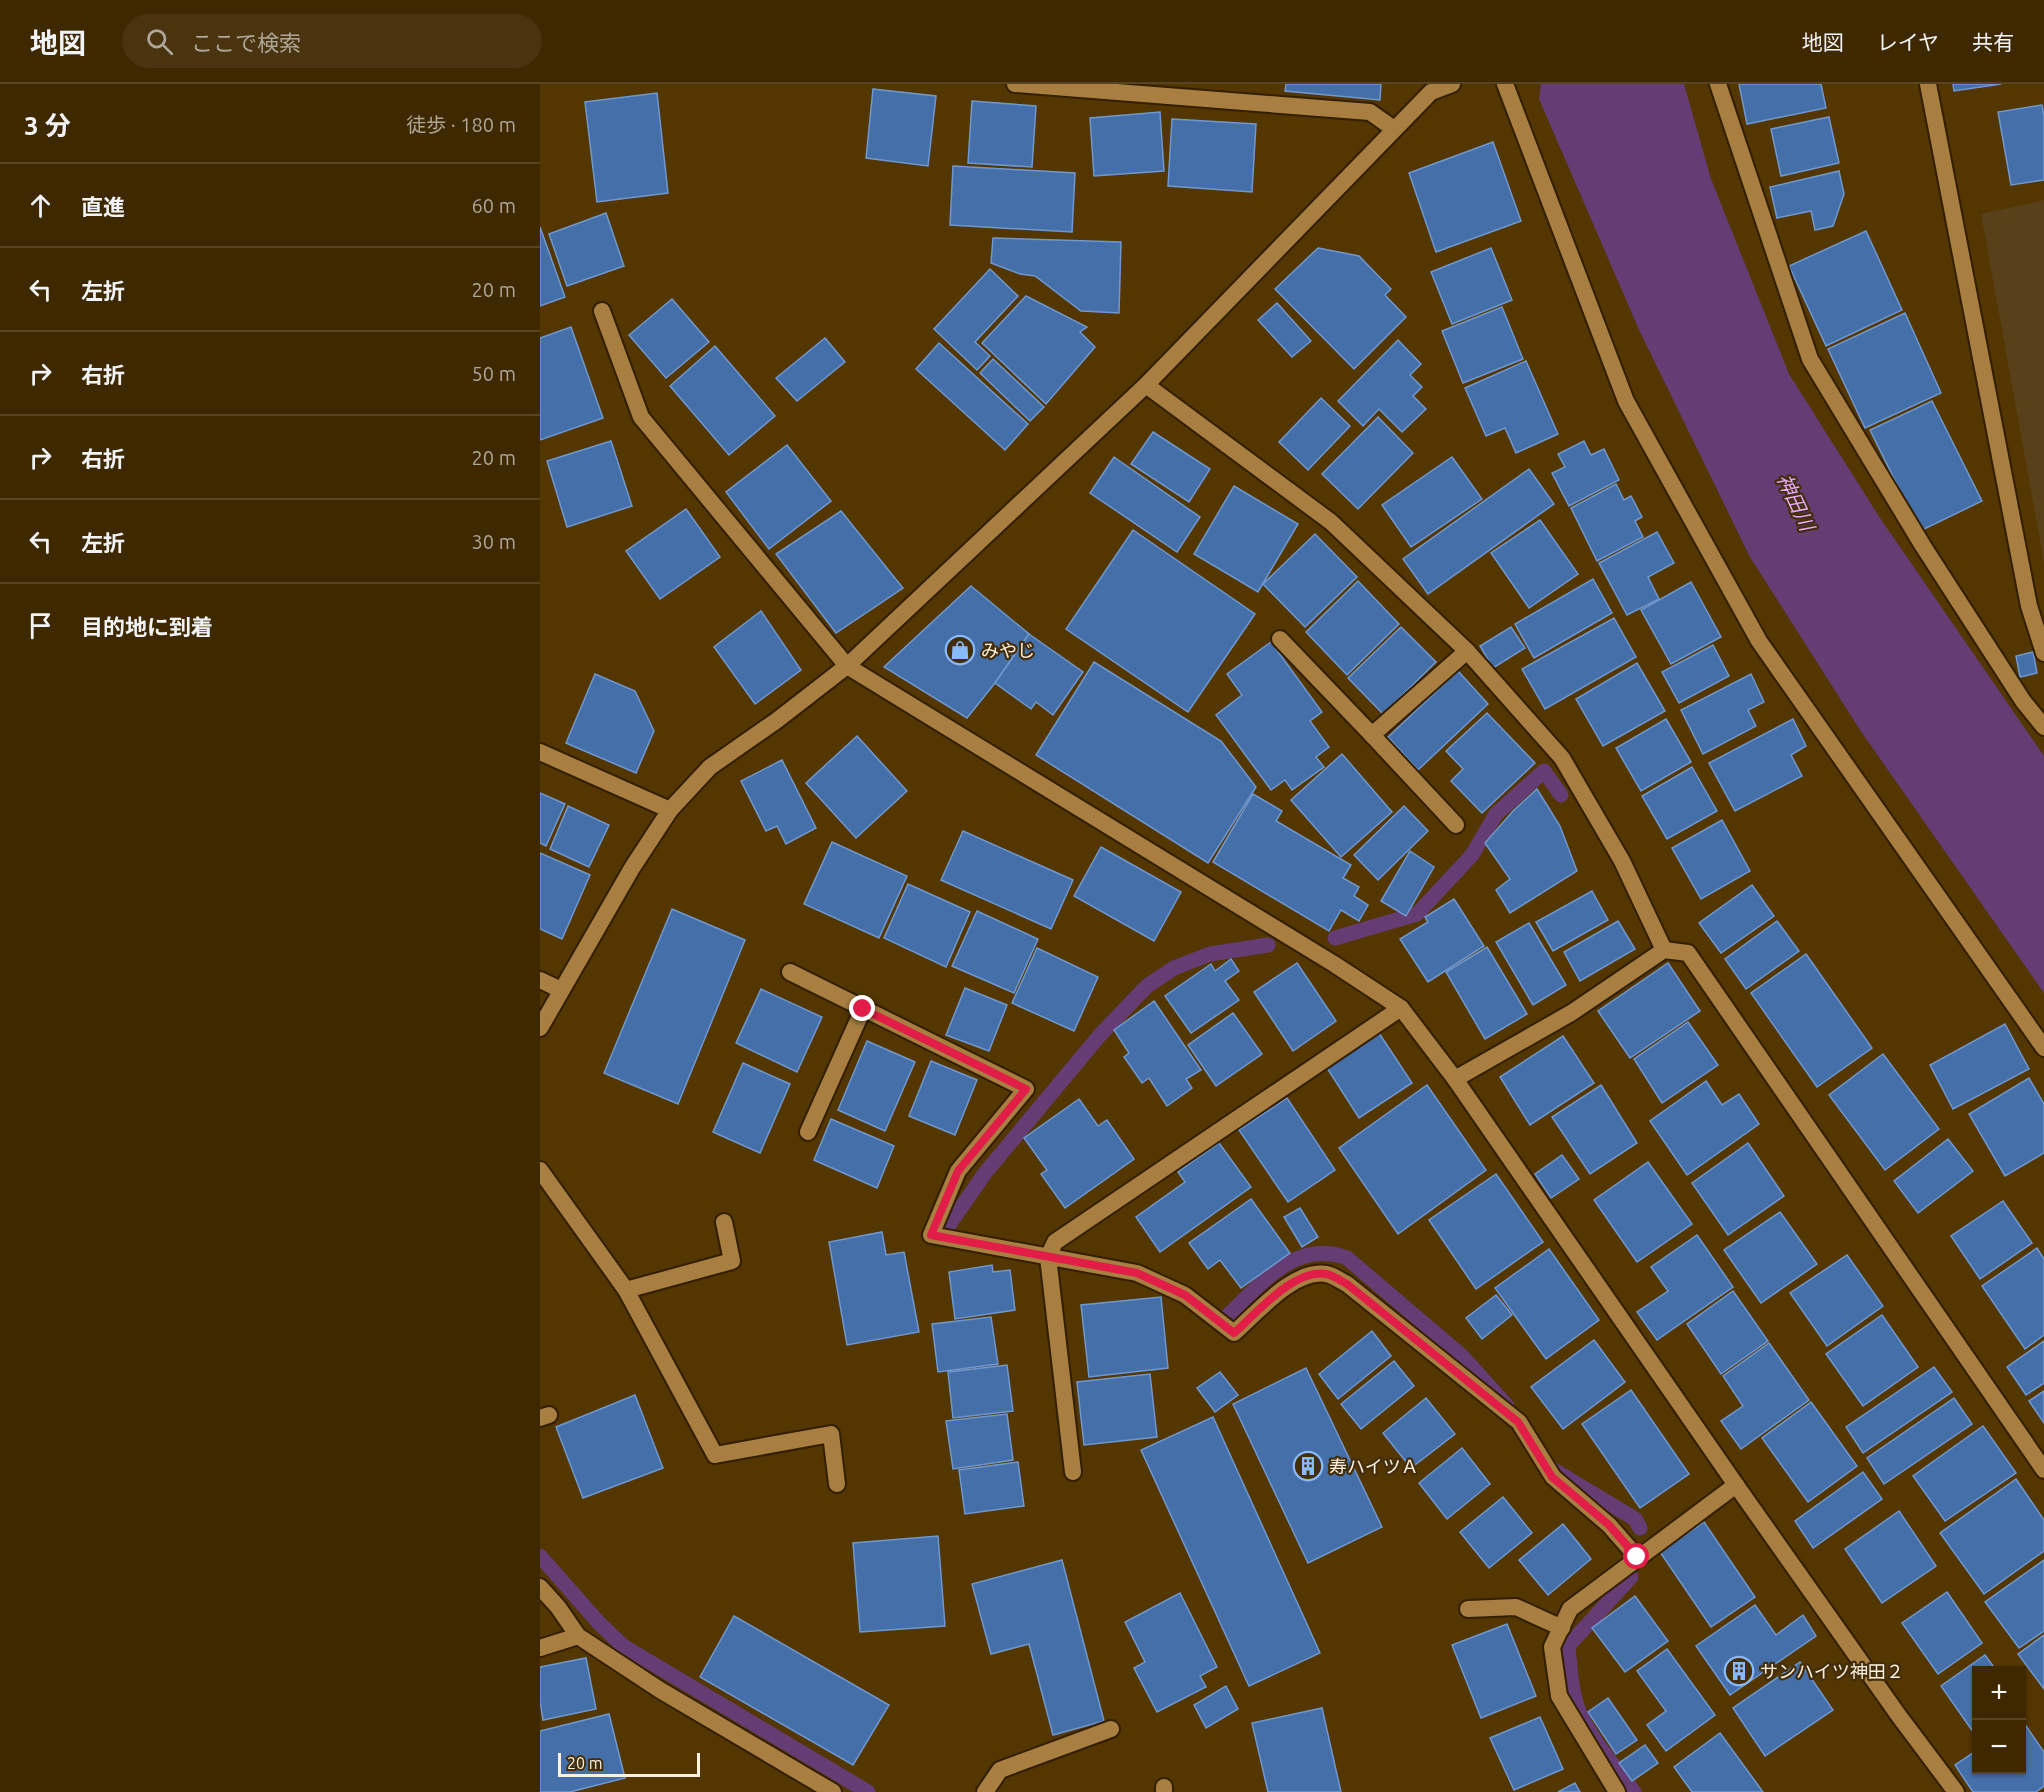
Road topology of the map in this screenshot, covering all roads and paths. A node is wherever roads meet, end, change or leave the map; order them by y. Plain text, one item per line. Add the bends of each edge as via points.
1 (1015, 84) edge
2 (1452, 84) edge
3 (1505, 84) edge
4 (1718, 84) edge
5 (1928, 84) edge
6 (1394, 129) junction
7 (602, 311) dead end
8 (1146, 385) junction
9 (1280, 639) dead end
10 (1467, 651) junction
11 (2044, 653) edge
12 (847, 666) junction
13 (2044, 727) edge
14 (1372, 735) junction
15 (540, 752) edge
16 (670, 810) junction
17 (1456, 825) dead end
18 (1664, 950) junction
19 (790, 972) dead end
20 (540, 980) edge
21 (561, 990) junction
22 (1401, 1008) junction
23 (863, 1009) junction
24 (540, 1028) edge
25 (2044, 1048) edge
26 (1455, 1079) junction
27 (807, 1132) dead end
28 (540, 1170) edge
29 (724, 1222) dead end
30 (1048, 1257) junction
31 (626, 1290) junction
32 (2044, 1470) edge
33 (1073, 1472) dead end
34 (837, 1484) dead end
35 (1736, 1485) junction
36 (1637, 1557) junction
37 (540, 1587) edge
38 (1468, 1609) dead end
39 (1562, 1628) junction
40 (578, 1636) junction
41 (540, 1648) edge
42 (1111, 1729) dead end
43 (833, 1792) edge
44 (985, 1792) edge
45 (1617, 1792) edge
46 (1956, 1792) edge

1 - 6 street via 1370,112
2 - 6 street via 1431,92
3 - 25 street via 1626,401 1742,610
4 - 13 street via 1810,359 1923,546 2023,702
5 - 11 street via 2028,606
6 - 8 street
7 - 12 street via 642,417
8 - 10 street via 1331,522
8 - 12 street
9 - 14 street
10 - 14 street
10 - 18 street via 1562,758 1622,861
12 - 16 street via 710,767
12 - 22 street
14 - 17 street
15 - 16 street
16 - 21 street
18 - 26 street via 1571,1013
18 - 32 street via 1688,953
19 - 23 street
20 - 21 street
21 - 24 street
22 - 26 street
22 - 30 street via 1056,1242
23 - 27 street
23 - 30 street via 1026,1089 958,1171 931,1235
26 - 35 street
28 - 31 street
29 - 31 street via 732,1261
30 - 33 street
30 - 36 street via 1137,1273 1185,1295 1234,1333 1290,1283 1313,1274 1328,1274 1347,1284 1518,1422 1552,1477 1609,1525
31 - 34 street via 715,1455 831,1434
35 - 36 street
35 - 46 street
36 - 39 street via 1570,1609
37 - 40 street
38 - 39 street via 1516,1607
39 - 45 street via 1552,1647 1560,1696
40 - 41 street
40 - 43 street via 660,1690
42 - 44 street via 1000,1770

